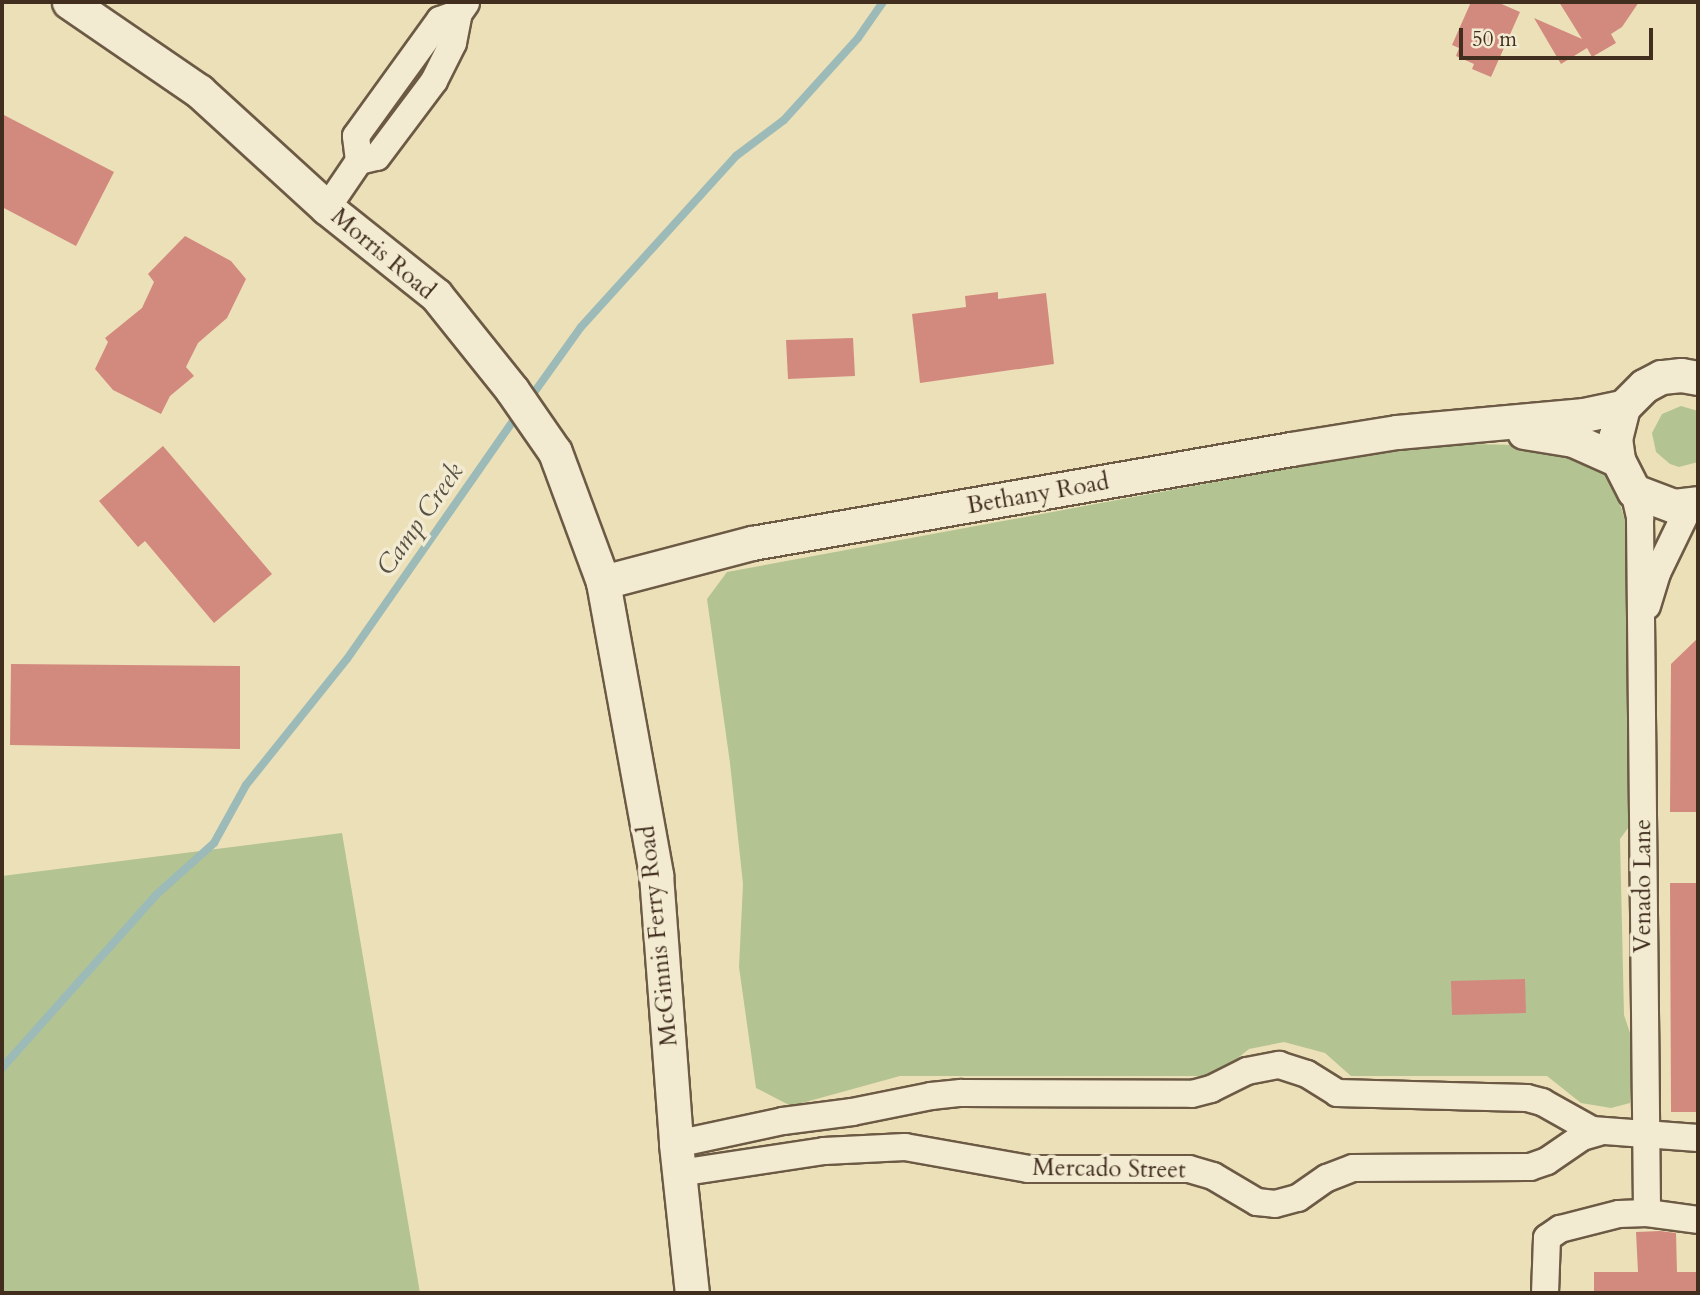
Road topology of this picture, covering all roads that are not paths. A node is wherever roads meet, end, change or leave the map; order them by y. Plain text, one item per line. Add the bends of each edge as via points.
1 (69, 2) edge
2 (463, 8) edge
3 (389, 90) junction
4 (414, 108) junction
5 (359, 161) junction
6 (327, 208) junction
7 (1698, 377) edge
8 (1622, 407) junction
9 (1476, 425) junction
10 (1618, 460) junction
11 (1634, 491) junction
12 (1694, 504) edge
13 (603, 582) junction
14 (1641, 639) junction
15 (1599, 1132) junction
16 (1645, 1134) junction
17 (1698, 1138) edge
18 (678, 1158) junction
19 (1647, 1213) junction
20 (1698, 1220) edge
21 (692, 1293) edge
22 (1545, 1293) edge

1 - 6 street, Morris Road via 199,91
2 - 3 street via 440,20
2 - 4 street via 453,43
3 - 4 street
3 - 5 street via 356,136
4 - 5 street via 377,157
5 - 6 street
6 - 13 street, Morris Road via 436,295 512,390 555,452
7 - 8 street via 1661,377
8 - 9 street, Bethany Road
8 - 10 street via 1615,438
9 - 10 street, Bethany Road via 1573,440
9 - 13 street, Bethany Road via 1336,441 752,544
10 - 11 street
11 - 12 street via 1657,502
11 - 14 street, Venado Lane via 1640,518
12 - 14 street, Venado Lane via 1657,573
13 - 18 street, McGinnis Ferry Road via 656,876
14 - 16 street, Venado Lane
15 - 16 street, Mercado Street
15 - 18 street, Mercado Street via 1530,1167 1353,1168 1327,1178 1298,1198 1275,1204 1257,1202 1213,1176 1189,1169 1028,1169 905,1147
15 - 18 street, Mercado Street via 1527,1098 1337,1093 1279,1065 1247,1071 1192,1094 941,1095 783,1121
16 - 17 street, Mercado Street
16 - 19 street, Venado Lane
18 - 21 street, McGinnis Ferry Road
19 - 20 street
19 - 22 street via 1619,1214 1560,1229 1547,1238

